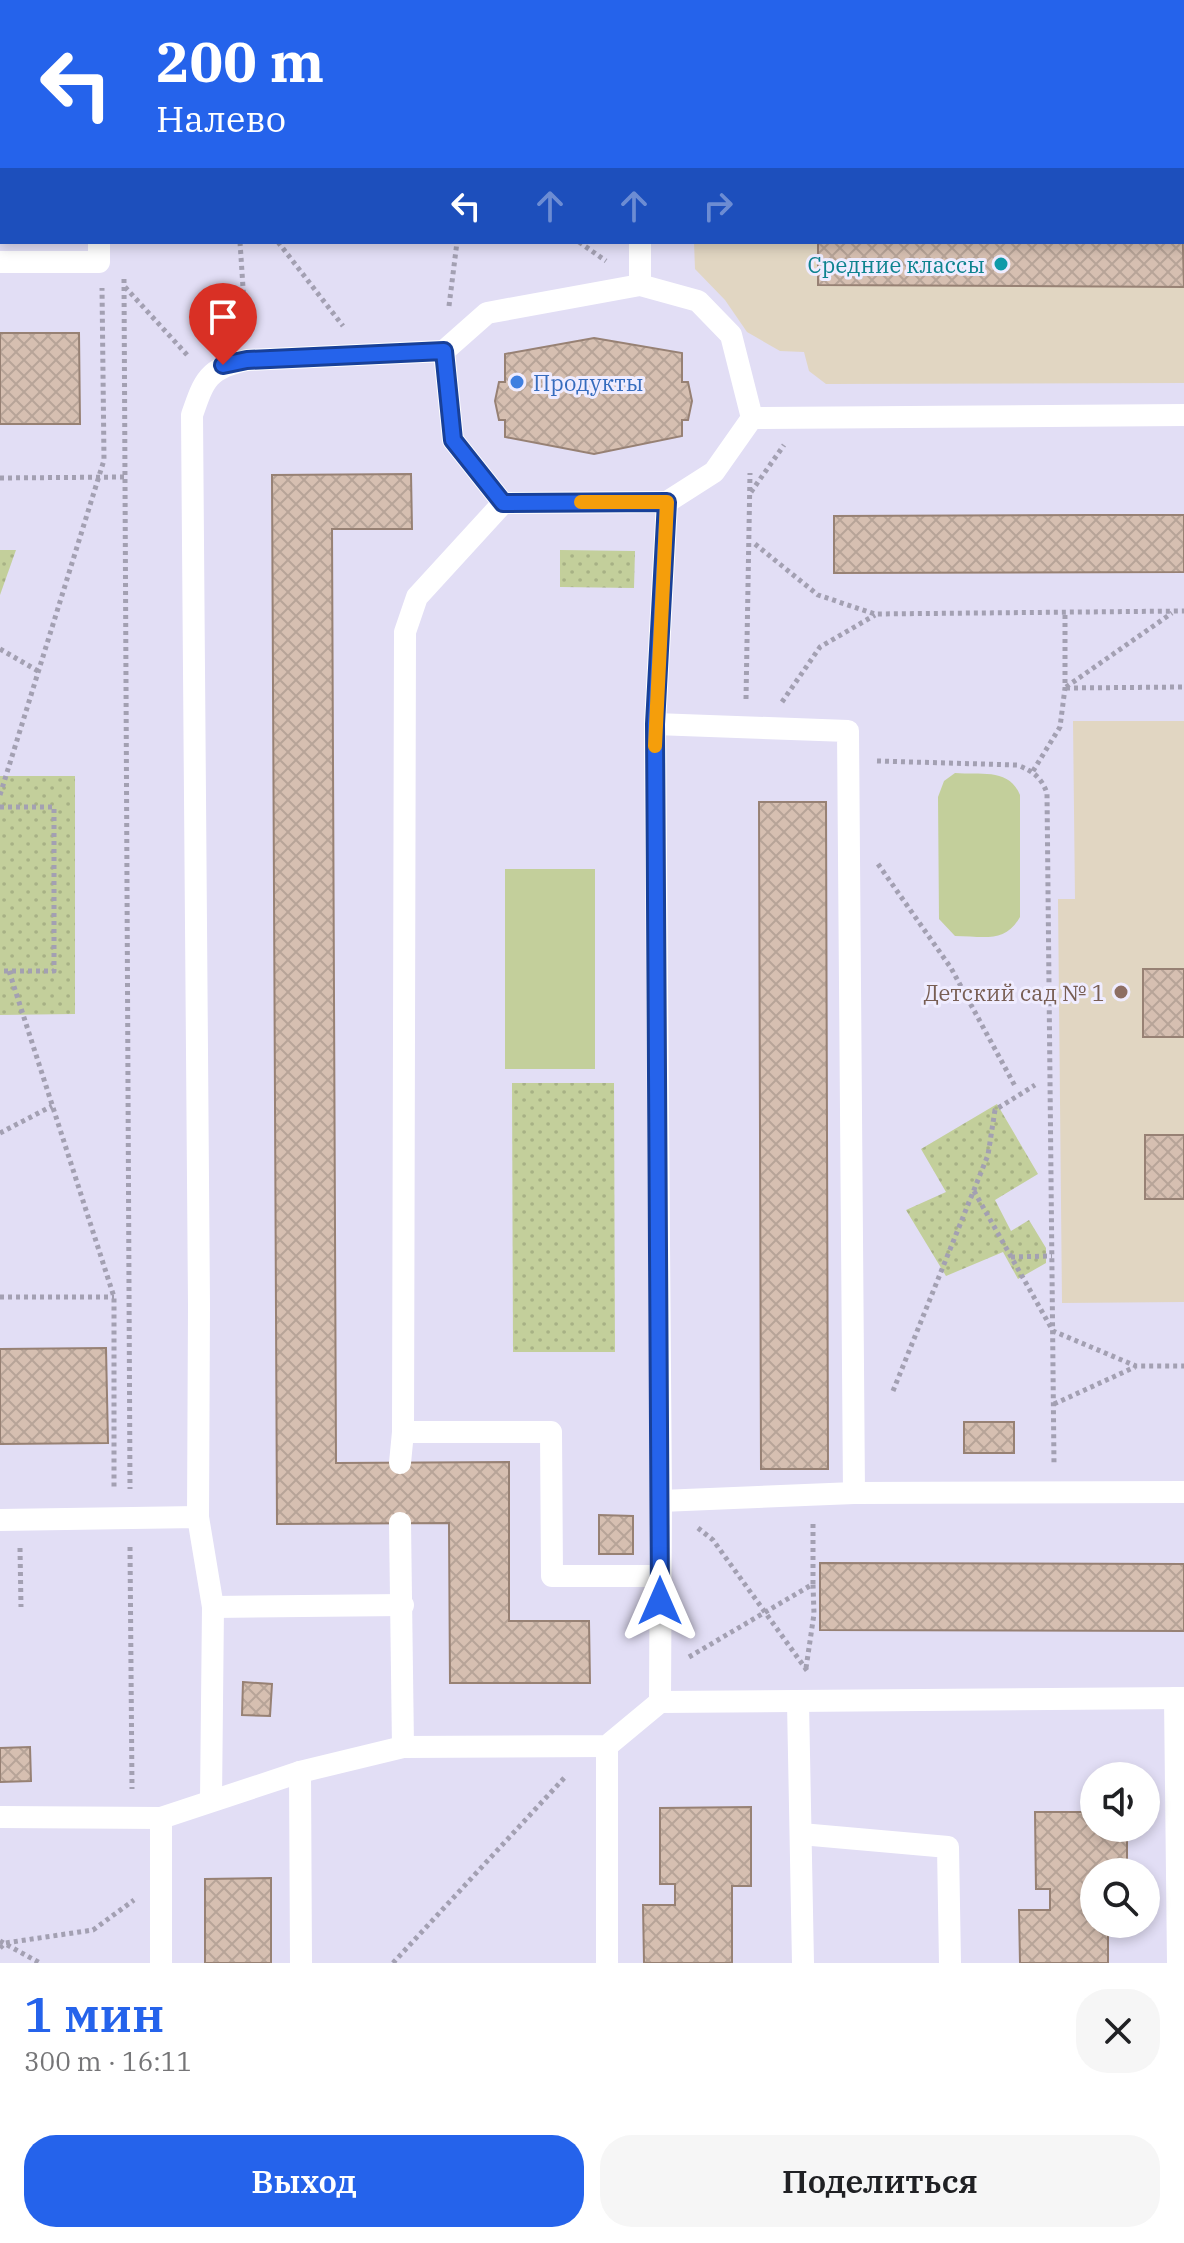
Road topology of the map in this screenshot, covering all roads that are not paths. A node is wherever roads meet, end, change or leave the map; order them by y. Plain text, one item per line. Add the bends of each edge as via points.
1 (99, 244) edge
2 (640, 244) edge
3 (0, 262) edge
4 (640, 285) junction
5 (444, 351) junction
6 (1184, 415) edge
7 (752, 418) junction
8 (667, 502) junction
9 (503, 503) junction
10 (655, 724) junction
11 (403, 1432) junction
12 (400, 1463) dead end
13 (1184, 1492) edge
14 (854, 1493) junction
15 (661, 1501) junction
16 (198, 1517) junction
17 (0, 1520) edge
18 (400, 1523) dead end
19 (660, 1576) junction
20 (403, 1605) junction
21 (213, 1607) junction
22 (1180, 1698) edge
23 (660, 1702) junction
24 (798, 1702) junction
25 (607, 1746) junction
26 (403, 1747) junction
27 (300, 1772) junction
28 (211, 1800) junction
29 (0, 1817) edge
30 (161, 1818) junction
31 (1181, 1832) edge
32 (801, 1834) junction
33 (161, 1963) edge
34 (301, 1963) edge
35 (607, 1963) edge
36 (803, 1963) edge
37 (950, 1963) edge
38 (1178, 1963) edge

1 - 3 lane via 99,262
2 - 4 lane
4 - 5 lane via 487,313
4 - 7 lane via 698,301 731,335
5 - 9 lane via 453,440
5 - 16 lane via 223,365 204,381 192,415
6 - 7 lane
7 - 8 lane via 714,472
8 - 9 lane
8 - 10 lane
9 - 11 lane via 417,597 405,632
10 - 14 lane via 848,731
10 - 15 lane
11 - 12 lane
11 - 19 lane via 551,1432 552,1576
13 - 14 lane
14 - 15 lane
15 - 19 lane
16 - 17 lane
16 - 21 lane
18 - 20 lane
19 - 23 lane
20 - 21 lane
20 - 26 lane
21 - 28 lane
22 - 24 lane
22 - 31 lane
23 - 24 lane
23 - 25 lane
24 - 32 lane
25 - 26 lane
25 - 35 lane
26 - 27 lane
27 - 28 lane
27 - 34 lane
28 - 30 lane
29 - 30 lane
30 - 33 lane
31 - 38 lane
32 - 36 lane
32 - 37 lane via 948,1847

